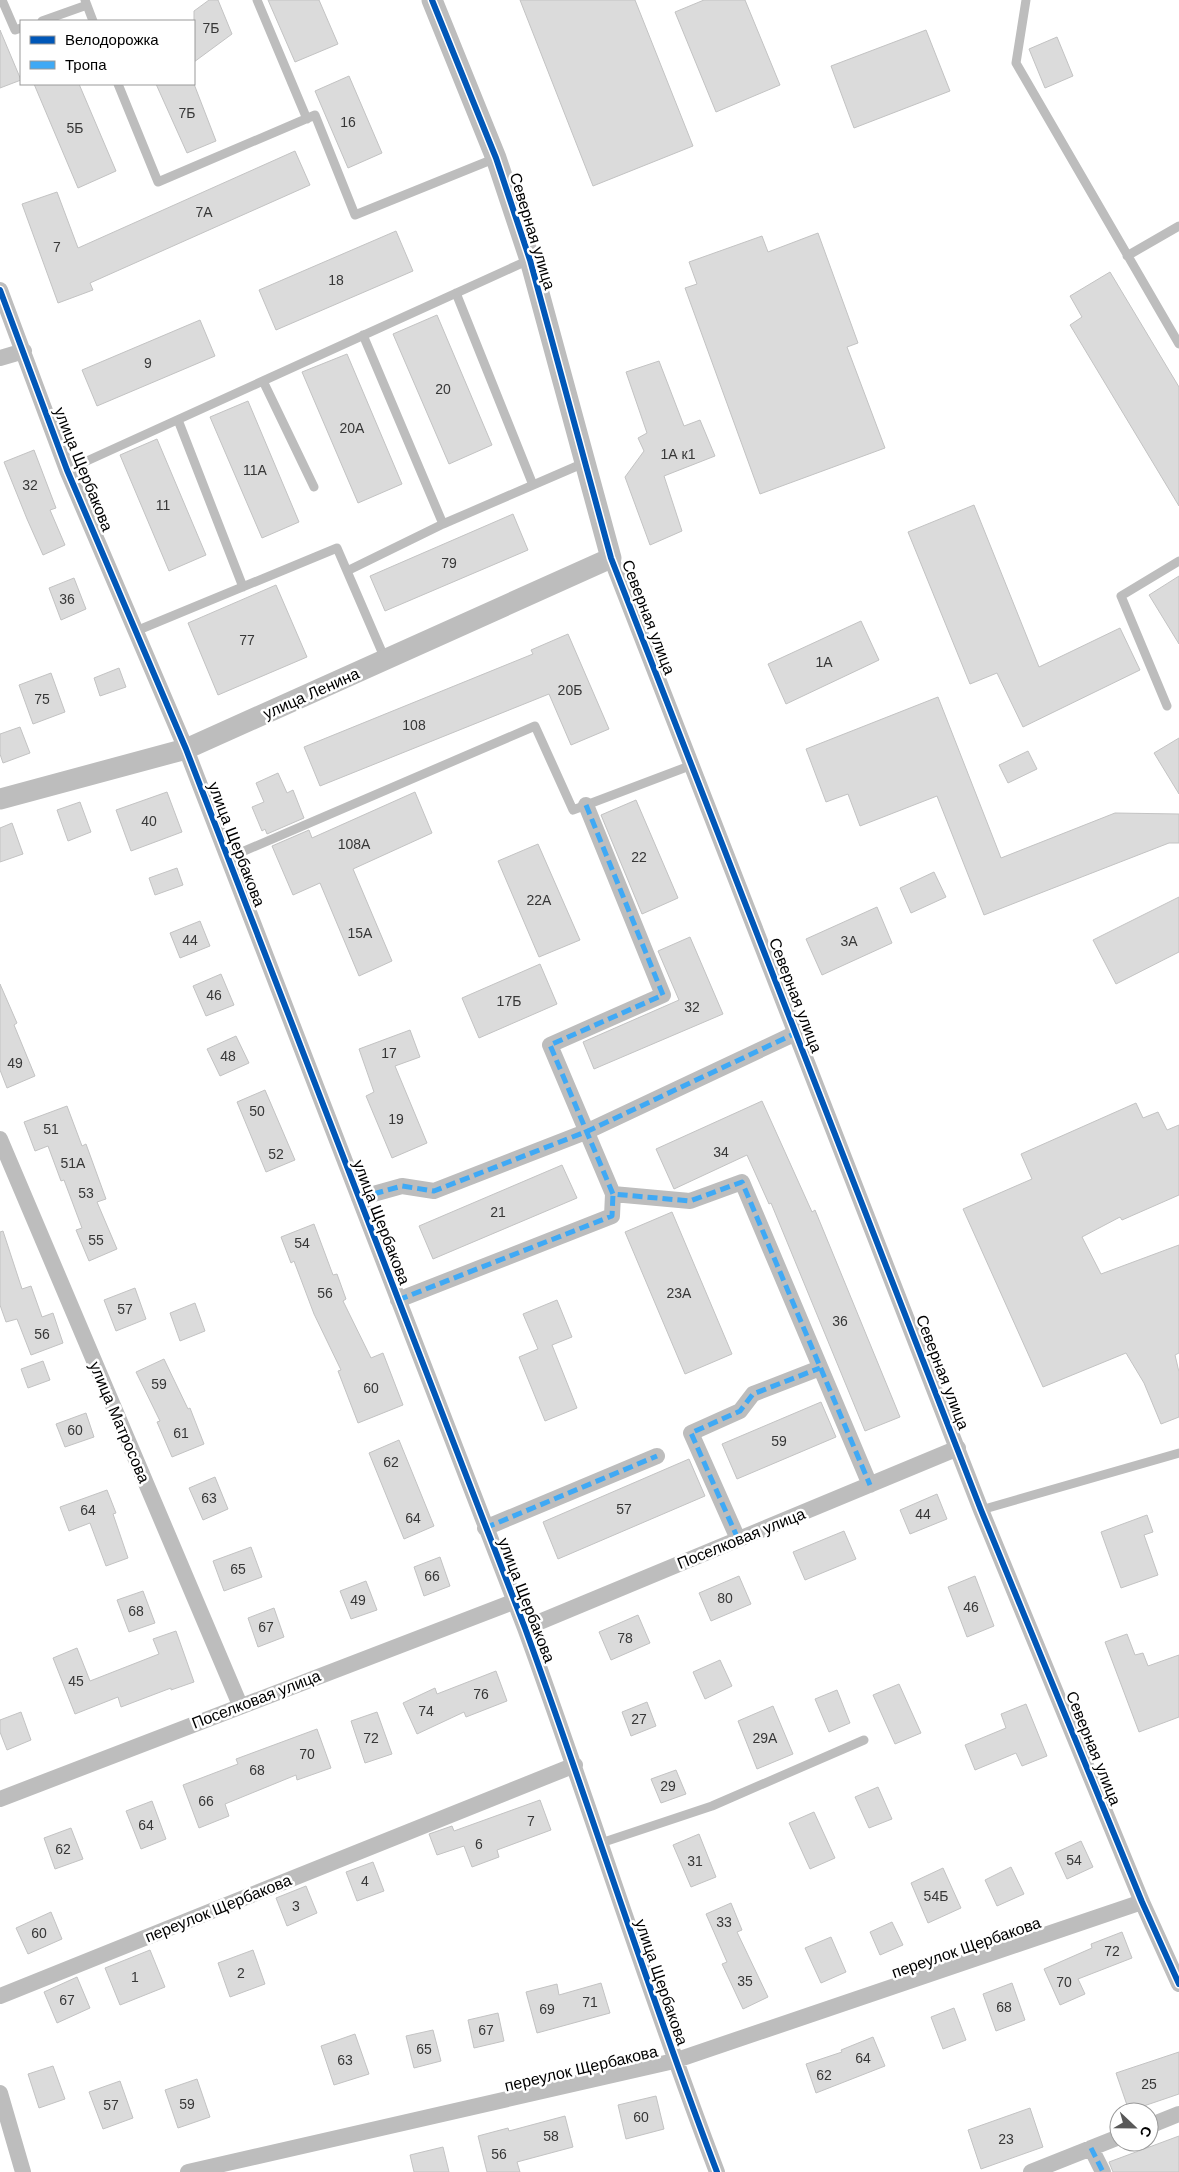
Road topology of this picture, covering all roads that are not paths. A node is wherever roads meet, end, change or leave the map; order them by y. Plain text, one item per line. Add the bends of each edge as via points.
1 (2, 0) edge
2 (258, 0) edge
3 (432, 0) edge
4 (1026, 0) edge
5 (86, 3) edge
6 (44, 20) edge
7 (93, 20) edge
8 (20, 28) edge
9 (118, 85) edge
10 (307, 119) junction
11 (496, 158) junction
12 (1179, 226) edge
13 (1127, 256) junction
14 (530, 260) junction
15 (0, 290) edge
16 (456, 293) junction
17 (363, 335) junction
18 (1179, 344) edge
19 (24, 351) junction
20 (0, 358) edge
21 (263, 381) junction
22 (178, 420) junction
23 (585, 462) junction
24 (67, 470) junction
25 (533, 485) junction
26 (314, 486) dead end
27 (443, 524) junction
28 (611, 558) junction
29 (1179, 561) edge
30 (347, 571) junction
31 (243, 587) junction
32 (136, 631) junction
33 (386, 659) junction
34 (1166, 706) dead end
35 (186, 749) junction
36 (692, 765) junction
37 (0, 799) edge
38 (586, 805) junction
39 (228, 858) junction
40 (796, 1033) junction
41 (588, 1131) junction
42 (0, 1139) edge
43 (613, 1194) junction
44 (359, 1198) junction
45 (398, 1300) junction
46 (820, 1368) junction
47 (958, 1448) junction
48 (1179, 1453) edge
49 (657, 1456) dead end
50 (870, 1485) junction
51 (981, 1510) junction
52 (485, 1528) junction
53 (738, 1539) junction
54 (513, 1602) junction
55 (525, 1628) junction
56 (240, 1705) junction
57 (864, 1740) dead end
58 (575, 1765) junction
59 (0, 1799) edge
60 (601, 1843) junction
61 (1142, 1902) junction
62 (1179, 1984) edge
63 (0, 1996) edge
64 (674, 2061) junction
65 (0, 2093) edge
66 (1179, 2114) edge
67 (1159, 2122) edge
68 (1109, 2141) edge
69 (1091, 2148) junction
70 (23, 2172) edge
71 (188, 2172) edge
72 (717, 2172) edge
73 (1031, 2172) edge
74 (1103, 2172) edge

1 - 8 lane via 16,30
2 - 10 lane
3 - 11 street, Северная улица
4 - 13 lane via 1016,63
5 - 6 lane
5 - 7 lane
9 - 10 lane via 158,182
10 - 11 lane via 315,115 355,214
11 - 14 street, Северная улица
12 - 13 lane
13 - 18 lane
14 - 16 lane
14 - 23 street, Северная улица
15 - 19 street, улица Щербакова
16 - 17 lane
16 - 25 lane
17 - 21 lane
17 - 27 lane
19 - 20 street
19 - 24 street, улица Щербакова
21 - 22 lane
21 - 26 lane
22 - 24 lane
22 - 31 lane
23 - 25 lane
23 - 28 street, Северная улица
24 - 32 street, улица Щербакова
25 - 27 lane
27 - 30 lane
28 - 33 street, улица Ленина
28 - 36 street, Северная улица
29 - 34 lane via 1122,596
30 - 31 lane via 337,548
30 - 33 lane
31 - 32 lane
32 - 35 street, улица Щербакова
33 - 35 street, улица Ленина
35 - 37 street, улица Ленина
35 - 39 street, улица Щербакова
36 - 38 lane
36 - 40 street, Северная улица
38 - 39 lane via 573,810 535,726
38 - 41 street via 663,995 550,1046
39 - 44 street, улица Щербакова
40 - 41 street
40 - 47 street, Северная улица
41 - 43 street
41 - 44 street via 434,1191 402,1186
42 - 56 street, улица Матросова
43 - 45 street via 612,1216
43 - 46 street via 690,1201 742,1182
44 - 45 street, улица Щербакова
45 - 52 street, улица Щербакова
46 - 50 street
46 - 53 street via 754,1394 740,1411 691,1432
47 - 50 street, Поселковая улица
47 - 51 street, Северная улица
48 - 51 lane
49 - 52 street
50 - 53 street, Поселковая улица
51 - 61 street, Северная улица
52 - 54 street, улица Щербакова
53 - 55 street, Поселковая улица
54 - 55 street, улица Щербакова
54 - 56 street, Поселковая улица
55 - 58 street, улица Щербакова
56 - 59 street, Поселковая улица
57 - 60 lane via 712,1806
58 - 60 street, улица Щербакова
58 - 63 street, переулок Щербакова
60 - 64 street, улица Щербакова
61 - 62 street, Северная улица
61 - 64 street, переулок Щербакова
64 - 71 street, переулок Щербакова
64 - 72 street, улица Щербакова
65 - 70 street
66 - 67 street
68 - 69 street
69 - 73 street
69 - 74 street

